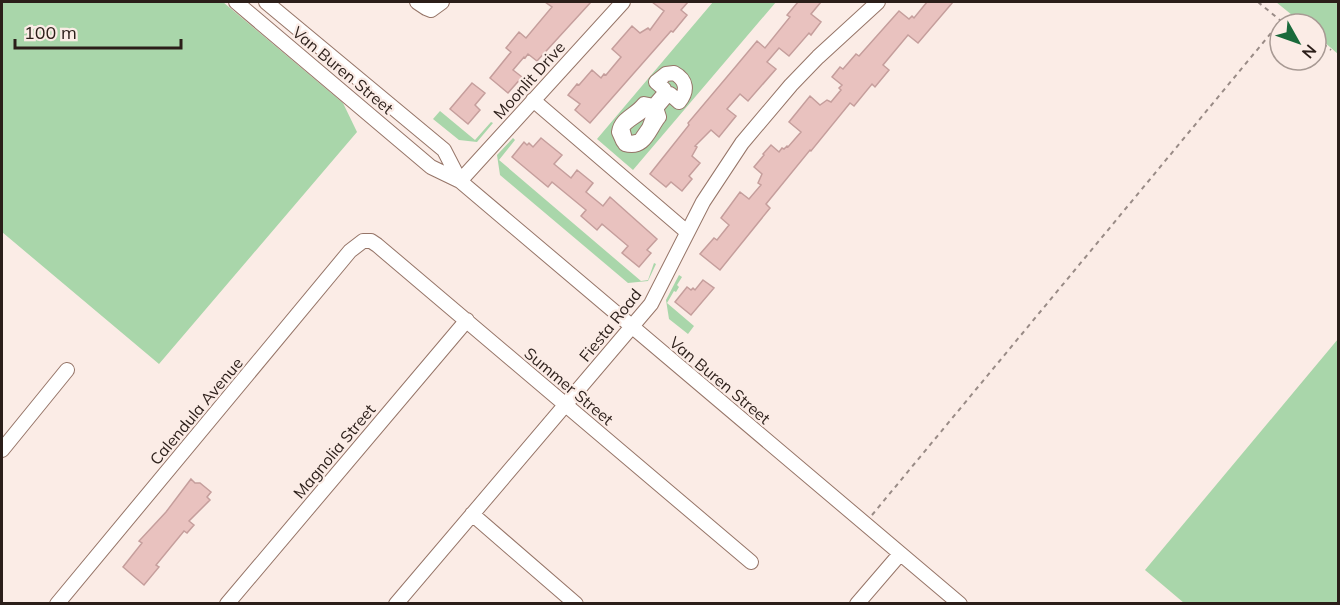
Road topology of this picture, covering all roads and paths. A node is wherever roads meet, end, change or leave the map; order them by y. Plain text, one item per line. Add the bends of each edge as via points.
1 (236, 2) edge
2 (266, 2) edge
3 (417, 2) edge
4 (623, 2) edge
5 (878, 2) edge
6 (1258, 2) edge
7 (437, 6) edge
8 (1270, 12) edge
9 (1268, 37) edge
10 (1328, 48) edge
11 (1331, 50) dead end
12 (533, 100) junction
13 (640, 113) joint
14 (460, 181) junction
15 (687, 232) junction
16 (363, 241) joint
17 (467, 320) junction
18 (631, 327) junction
19 (67, 370) dead end
20 (566, 404) junction
21 (2, 450) edge
22 (472, 514) junction
23 (864, 524) junction
24 (900, 554) junction
25 (751, 562) dead end
26 (571, 602) edge
27 (57, 603) edge
28 (226, 603) edge
29 (396, 603) edge
30 (857, 603) edge
31 (960, 603) edge

1 - 14 street, Van Buren Street via 431,166
2 - 14 street, Van Buren Street via 444,150
3 - 7 street
4 - 12 street, Moonlit Drive
5 - 15 street, Fiesta Road via 818,57 765,114 721,173
6 - 8 path
9 - 23 path
10 - 11 path
12 - 14 street, Moonlit Drive
12 - 15 street
13 - 13 street via 624,124 623,141 619,132 622,122 644,104 654,106 665,93 656,82 660,77 674,73 681,77 686,90 680,102 667,95 656,108 659,117 644,140 637,145 626,144 640,141 653,120 651,111
14 - 18 street, Van Buren Street
15 - 18 street, Fiesta Road via 651,304
16 - 17 street, Summer Street via 377,244
16 - 27 street, Calendula Avenue via 350,251
17 - 20 street, Summer Street
17 - 28 street, Magnolia Street
18 - 20 street, Fiesta Road
18 - 23 street, Van Buren Street
19 - 21 street
20 - 22 street, Fiesta Road
20 - 25 street, Summer Street
22 - 26 street
22 - 29 street, Fiesta Road
23 - 24 street, Van Buren Street
24 - 30 street
24 - 31 street, Van Buren Street

